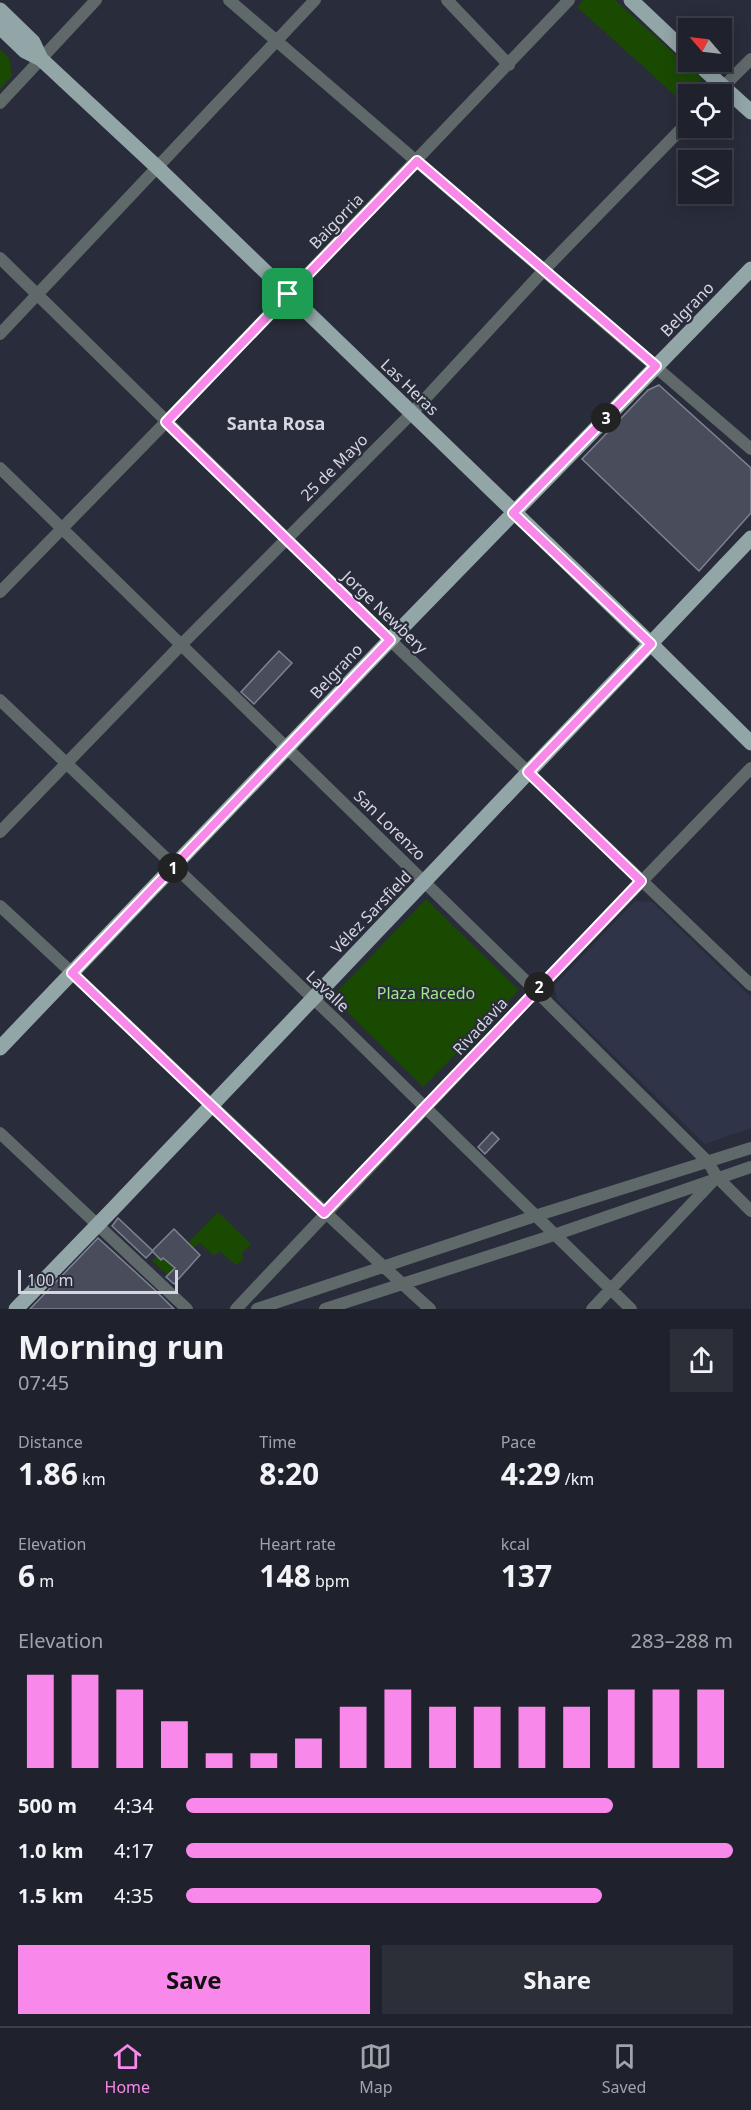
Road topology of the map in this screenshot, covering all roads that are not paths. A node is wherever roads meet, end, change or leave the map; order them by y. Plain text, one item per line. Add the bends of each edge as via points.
1 (96, 0) edge
2 (229, 0) edge
3 (315, 0) edge
4 (447, 0) edge
5 (569, 0) edge
6 (631, 0) edge
7 (0, 10) edge
8 (0, 27) edge
9 (277, 40) junction
10 (678, 45) edge
11 (41, 59) junction
12 (751, 59) edge
13 (509, 65) junction
14 (704, 72) edge
15 (713, 84) edge
16 (726, 84) edge
17 (732, 100) edge
18 (0, 103) edge
19 (751, 112) edge
20 (678, 132) edge
21 (417, 161) junction
22 (158, 168) junction
23 (0, 258) edge
24 (751, 269) edge
25 (544, 270) junction
26 (288, 294) junction
27 (37, 295) junction
28 (0, 334) edge
29 (656, 366) junction
30 (411, 414) junction
31 (166, 422) junction
32 (751, 449) edge
33 (0, 468) edge
34 (513, 513) junction
35 (62, 527) junction
36 (286, 538) junction
37 (751, 538) edge
38 (0, 592) edge
39 (390, 640) junction
40 (651, 644) junction
41 (181, 645) junction
42 (0, 700) edge
43 (751, 743) edge
44 (288, 748) junction
45 (67, 763) junction
46 (751, 768) edge
47 (528, 772) junction
48 (0, 832) edge
49 (174, 867) junction
50 (641, 881) junction
51 (425, 882) junction
52 (0, 906) edge
53 (72, 973) junction
54 (751, 985) edge
55 (536, 991) junction
56 (313, 999) junction
57 (0, 1047) edge
58 (213, 1105) junction
59 (426, 1107) junction
60 (0, 1133) edge
61 (750, 1147) edge
62 (708, 1162) junction
63 (751, 1167) edge
64 (717, 1178) junction
65 (751, 1211) edge
66 (324, 1213) junction
67 (534, 1216) junction
68 (98, 1225) junction
69 (554, 1235) junction
70 (383, 1266) junction
71 (402, 1284) junction
72 (610, 1290) junction
73 (16, 1309) edge
74 (187, 1309) edge
75 (236, 1309) edge
76 (257, 1309) edge
77 (325, 1309) edge
78 (430, 1309) edge
79 (592, 1309) edge
80 (631, 1309) edge

1 - 11 street
2 - 9 street
3 - 9 street
4 - 13 street
5 - 13 street, Baigorria
6 - 10 main road
7 - 11 main road, Las Heras via 33,42
8 - 11 main road, Las Heras via 25,51
9 - 21 street
9 - 22 street
11 - 18 street
11 - 22 main road, Las Heras
12 - 16 street
13 - 21 street, Baigorria
14 - 15 main road
17 - 19 main road
20 - 25 street, 25 de Mayo
21 - 25 street
21 - 26 street, Baigorria
22 - 26 main road, Las Heras
22 - 27 street
23 - 27 street, Jorge Newbery
24 - 29 main road, Belgrano
25 - 29 street
25 - 30 street, 25 de Mayo
26 - 30 main road, Las Heras
26 - 31 street, Baigorria
27 - 28 street
27 - 31 street, Jorge Newbery
29 - 32 street
29 - 34 main road, Belgrano
30 - 34 main road, Las Heras
30 - 36 street, 25 de Mayo
31 - 35 street, Baigorria
31 - 36 street, Jorge Newbery
33 - 35 street, San Lorenzo
34 - 39 main road, Belgrano
34 - 40 main road, Las Heras
35 - 38 street, Baigorria
35 - 41 street, San Lorenzo
36 - 39 street, Jorge Newbery
36 - 41 street, 25 de Mayo
37 - 40 main road, Vélez Sarsfield
39 - 44 main road, Belgrano
39 - 47 street, Jorge Newbery
40 - 43 main road, Las Heras
40 - 47 main road, Vélez Sarsfield
41 - 44 street, San Lorenzo
41 - 45 street, 25 de Mayo
42 - 45 street, Lavalle
44 - 49 main road, Belgrano
44 - 51 street, San Lorenzo
45 - 48 street, 25 de Mayo
45 - 49 street, Lavalle
46 - 50 street, Rivadavia
47 - 50 street, Jorge Newbery
47 - 51 main road, Vélez Sarsfield
49 - 53 main road, Belgrano
49 - 56 street, Lavalle
50 - 54 street, Jorge Newbery
50 - 55 street, Rivadavia
51 - 55 street, San Lorenzo
51 - 56 main road, Vélez Sarsfield
52 - 53 street
53 - 57 main road, Belgrano
53 - 58 street
55 - 59 street, Rivadavia
55 - 62 street, San Lorenzo
56 - 58 main road, Vélez Sarsfield
56 - 59 street, Lavalle
58 - 66 street
58 - 68 main road, Vélez Sarsfield
59 - 66 street, Rivadavia
59 - 67 street, Lavalle
60 - 68 street
61 - 62 street
62 - 64 street, San Lorenzo
62 - 67 street
63 - 64 street
64 - 65 street, San Lorenzo
64 - 69 street
64 - 72 street
66 - 70 street
66 - 75 street, Rivadavia
67 - 69 street, Lavalle
67 - 70 street
68 - 73 main road, Vélez Sarsfield
68 - 74 street
69 - 71 street
69 - 72 street, Lavalle
70 - 71 street
70 - 76 street
71 - 77 street
71 - 78 street
72 - 79 street
72 - 80 street, Lavalle

